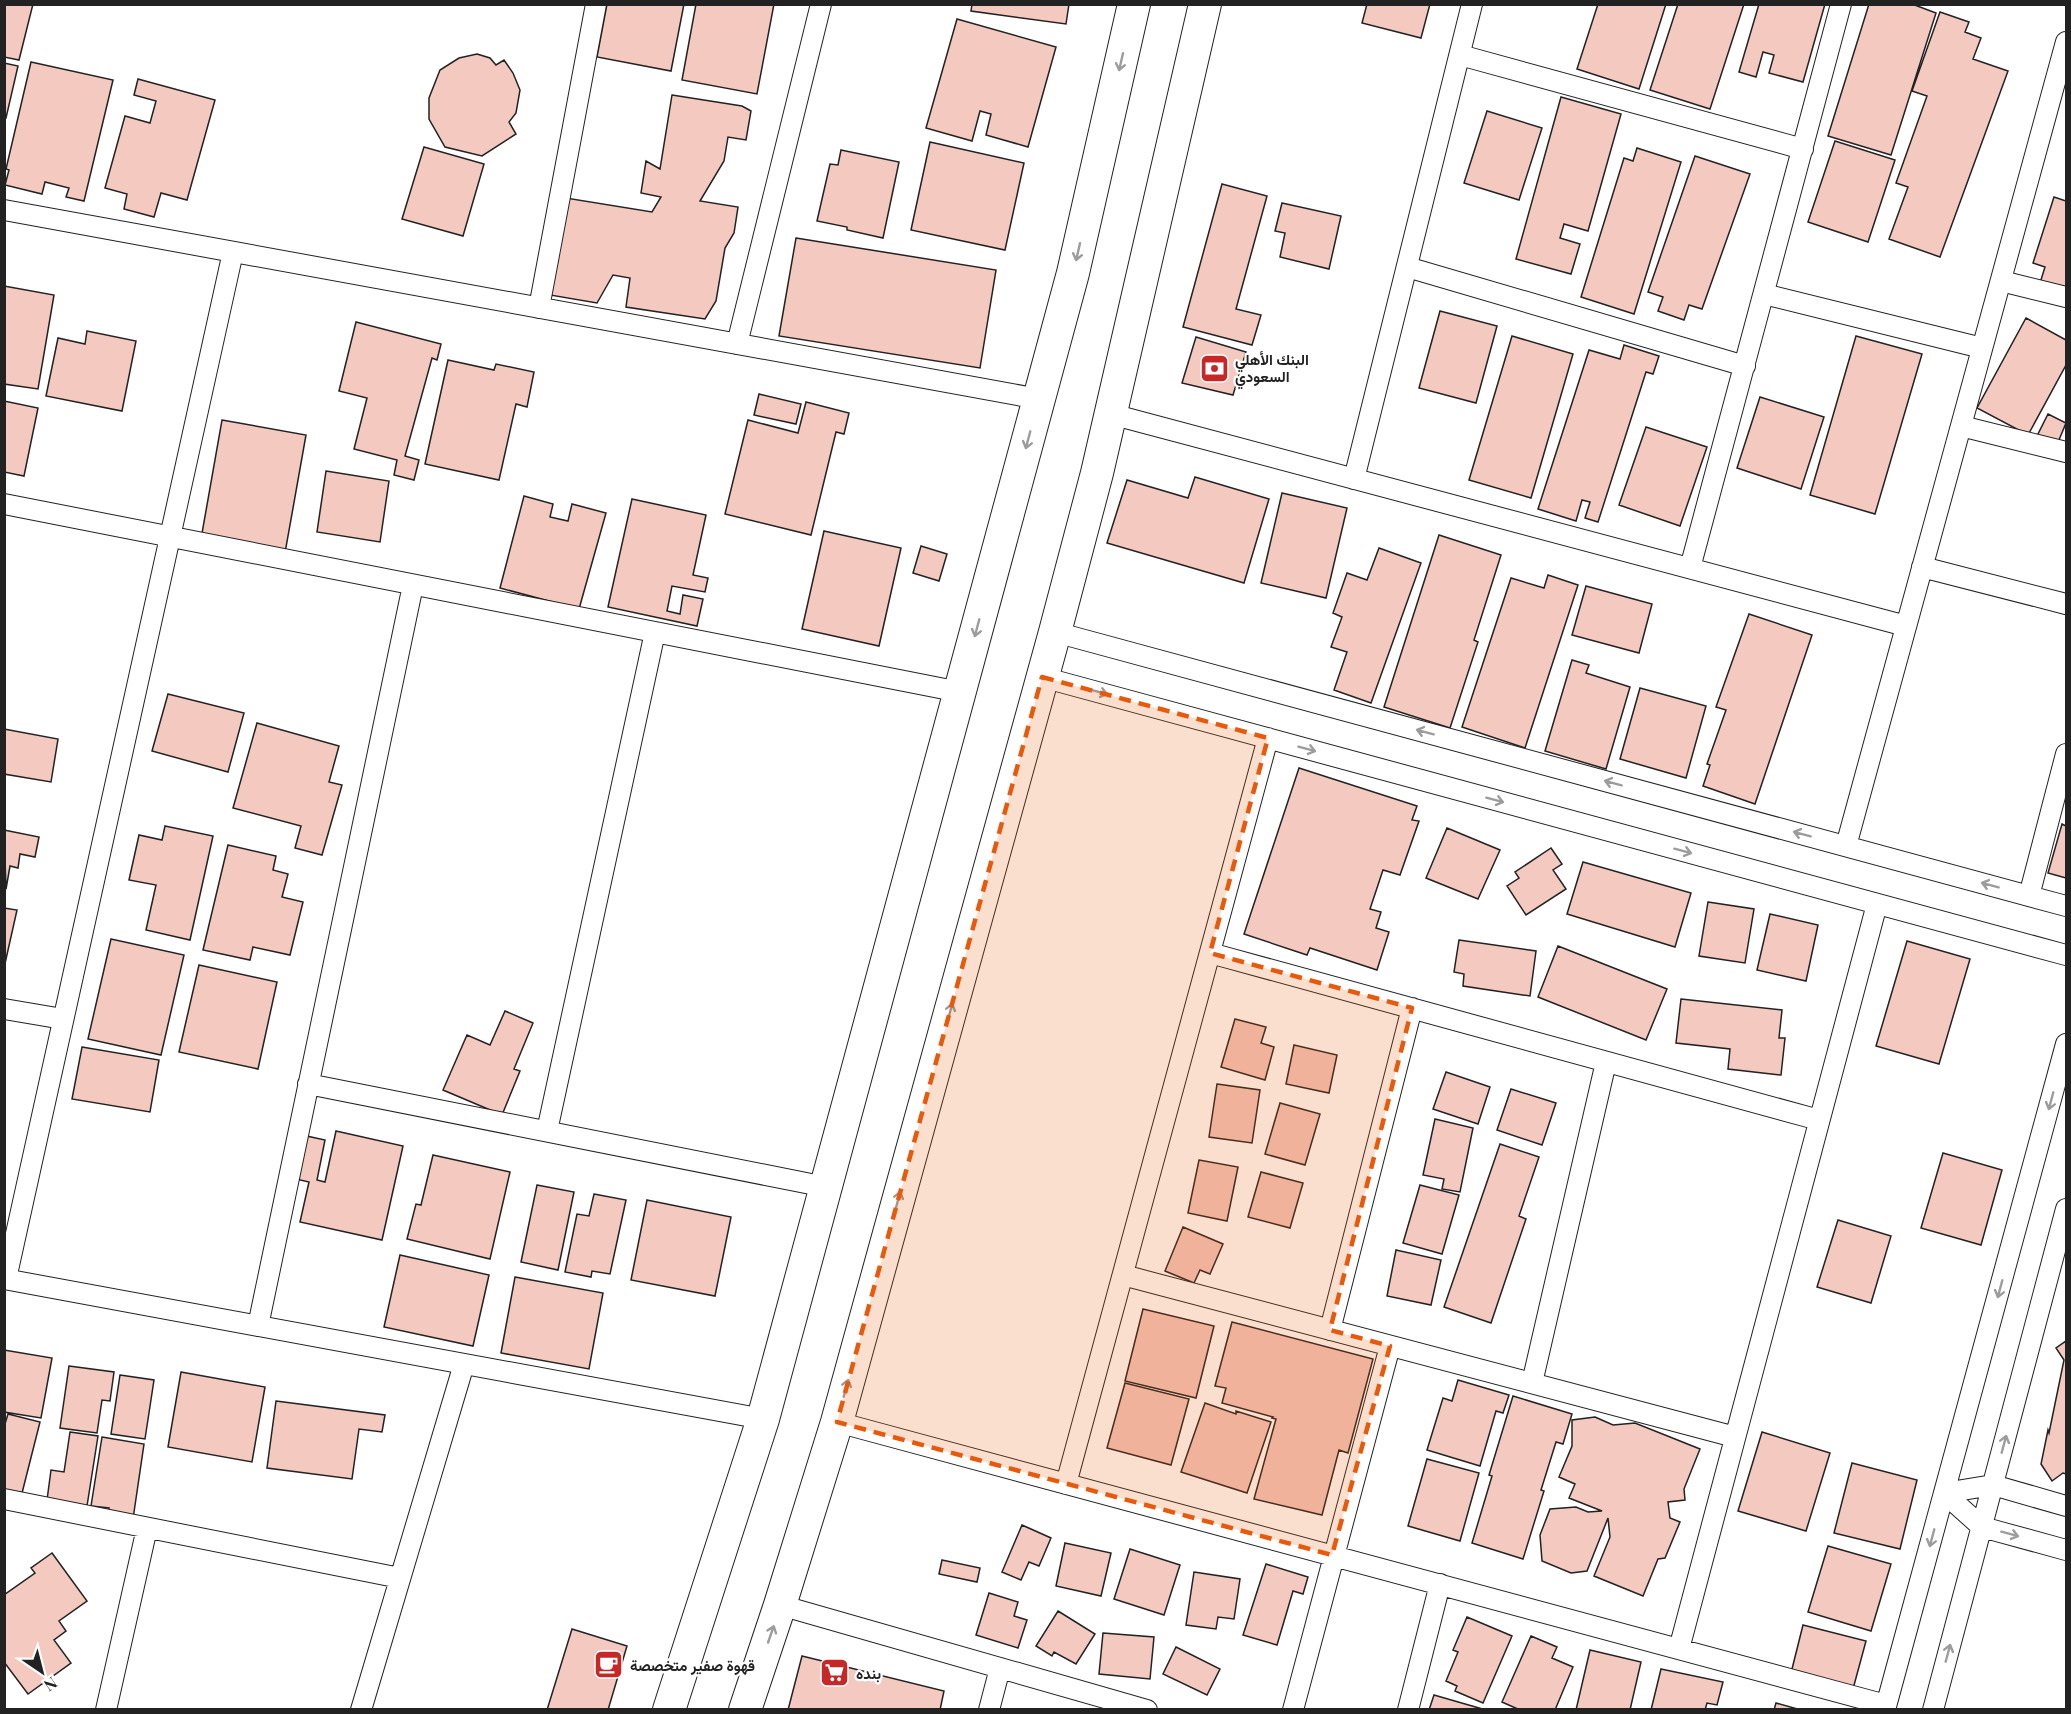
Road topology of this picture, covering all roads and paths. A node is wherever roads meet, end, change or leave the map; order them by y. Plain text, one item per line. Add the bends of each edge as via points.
1 (596, 4) edge
2 (821, 4) edge
3 (1134, 4) edge
4 (1205, 4) edge
5 (1472, 4) edge
6 (1841, 4) edge
7 (2067, 42) edge
8 (1460, 55) junction
9 (1803, 148) junction
10 (4, 210) edge
11 (233, 252) junction
12 (1407, 267) junction
13 (2001, 281) junction
14 (1764, 294) junction
15 (2067, 297) edge
16 (540, 308) junction
17 (737, 344) junction
18 (1982, 348) junction
19 (1745, 366) junction
20 (1039, 399) junction
21 (1111, 414) junction
22 (1961, 426) junction
23 (2067, 452) edge
24 (1354, 479) junction
25 (4, 504) edge
26 (169, 537) junction
27 (1922, 567) junction
28 (1690, 568) junction
29 (413, 585) junction
30 (2067, 604) edge
31 (1906, 626) junction
32 (655, 632) junction
33 (1055, 632) junction
34 (1042, 677) junction
35 (960, 692) junction
36 (1268, 738) junction
37 (2067, 754) edge
38 (1846, 846) junction
39 (2029, 896) junction
40 (1877, 904) junction
41 (2067, 906) edge
42 (1210, 953) junction
43 (2067, 955) edge
44 (1412, 1008) junction
45 (4, 1009) edge
46 (63, 1019) junction
47 (2067, 1044) edge
48 (1606, 1062) junction
49 (308, 1084) junction
50 (1819, 1120) junction
51 (547, 1131) junction
52 (826, 1187) junction
53 (2067, 1209) edge
54 (1123, 1275) junction
55 (5, 1279) edge
56 (258, 1326) junction
57 (1330, 1330) junction
58 (1390, 1346) junction
59 (464, 1364) junction
60 (1532, 1383) junction
61 (763, 1419) junction
62 (837, 1422) junction
63 (1735, 1437) junction
64 (1066, 1484) junction
65 (1993, 1485) junction
66 (1944, 1493) junction
67 (4, 1499) edge
68 (2067, 1506) edge
69 (1982, 1527) junction
70 (147, 1528) junction
71 (2067, 1550) edge
72 (1332, 1555) junction
73 (400, 1578) junction
74 (1440, 1584) junction
75 (780, 1605) junction
76 (1679, 1649) junction
77 (1000, 1668) junction
78 (1885, 1707) edge
79 (106, 1710) edge
80 (361, 1710) edge
81 (669, 1710) edge
82 (745, 1710) edge
83 (989, 1710) edge
84 (1147, 1710) edge
85 (1293, 1710) edge
86 (1408, 1710) edge
87 (1933, 1710) edge

1 - 16 street
2 - 17 street
3 -> 20 main road via 1073,273
4 - 21 main road
5 - 8 street
6 - 9 street
7 - 13 street
8 - 9 street
8 - 12 street
9 - 14 street
10 - 11 street
11 - 16 street
11 - 26 street
12 - 19 street
12 - 24 street
13 - 15 street
13 - 18 street
14 - 18 street
14 - 19 street
16 - 17 street
17 - 20 street
18 - 22 street
19 - 28 street
20 -> 35 main road
21 - 24 street
21 - 33 main road
22 - 23 street
22 - 27 street
24 - 28 street
25 - 26 street
26 - 29 street
26 - 46 street
27 - 30 street
27 - 31 street
28 - 31 street
29 - 32 street
29 - 49 street
31 - 38 street
32 - 35 street
32 - 51 street
33 - 34 main road
38 -> 33 street
34 -> 36 street
62 -> 34 main road
35 - 52 main road
36 -> 40 street
36 - 42 street
37 - 39 street
39 -> 38 street
39 - 41 street
40 - 43 street
40 - 50 street
42 - 44 street
42 - 54 street
44 - 48 street
44 - 57 street
45 - 46 street
46 - 55 street
47 -> 66 street
48 - 50 street
48 - 60 street
49 - 51 street
49 - 56 street
50 - 63 street
51 - 52 street
52 - 61 main road
65 -> 53 street
54 - 57 street
54 - 64 street
55 - 56 street
56 - 59 street
57 - 58 street
58 - 60 street
58 - 72 street
59 - 61 street
59 - 73 street
60 - 63 street
61 - 81 main road
62 - 64 street
62 - 75 main road
63 - 76 street
64 - 72 street
65 - 66 street
65 - 68 street
65 - 69 street
66 - 69 street
66 -> 78 street
67 - 70 street
69 -> 71 street
87 -> 69 street
70 - 73 street
70 - 79 street
72 - 74 street
72 - 85 street
73 - 80 street
74 - 76 street
74 - 86 street
75 - 77 street
82 -> 75 main road
76 - 78 street
77 - 83 street
77 - 84 street

